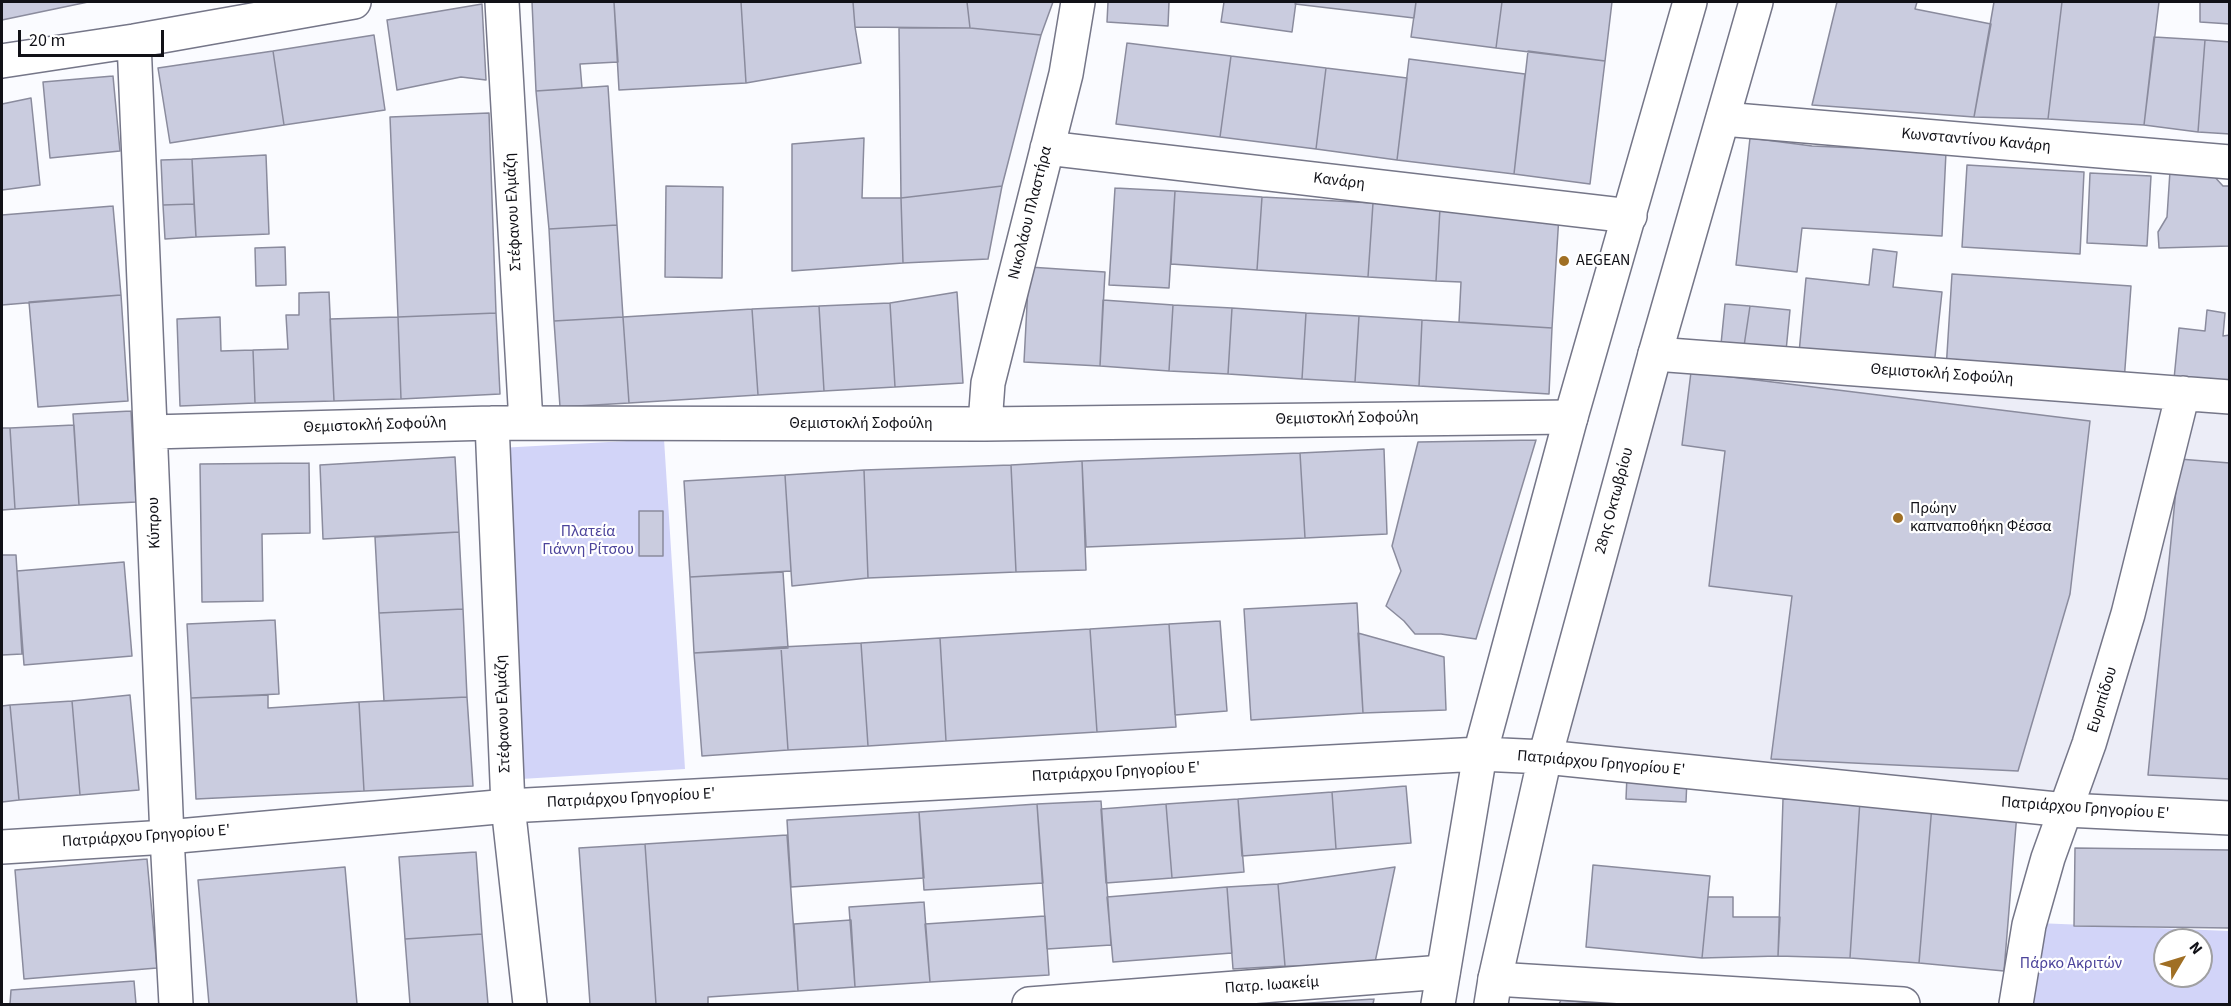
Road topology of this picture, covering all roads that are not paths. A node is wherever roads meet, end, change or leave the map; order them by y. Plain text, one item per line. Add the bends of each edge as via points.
1 (354, 2) edge
2 (502, 2) edge
3 (1078, 2) edge
4 (1690, 2) edge
5 (1756, 2) edge
6 (134, 40) junction
7 (2, 61) edge
8 (1723, 119) junction
9 (1047, 148) junction
10 (2229, 162) edge
11 (1630, 216) junction
12 (1655, 354) junction
13 (2183, 393) junction
14 (2229, 397) edge
15 (1571, 417) junction
16 (492, 423) junction
17 (526, 423) junction
18 (985, 424) junction
19 (151, 432) junction
20 (1480, 754) junction
21 (1545, 757) junction
22 (508, 806) junction
23 (2066, 810) junction
24 (2229, 818) edge
25 (167, 837) junction
26 (2, 847) edge
27 (1443, 972) junction
28 (1493, 992) edge
29 (176, 1005) edge
30 (530, 1005) edge
31 (1029, 1005) edge
32 (1438, 1005) edge
33 (1903, 1005) edge
34 (2016, 1005) edge

1 - 6 street
2 - 17 street, Στέφανου Ελμάζη
3 - 9 street, Νικολάου Πλαστήρα via 1066,74
4 - 11 street
5 - 8 street, 28ης Οκτωβρίου
6 - 7 street
6 - 19 street, Κύπρου
8 - 10 street, Κωνσταντίνου Κανάρη
8 - 12 street, 28ης Οκτωβρίου
9 - 11 street, Κανάρη
9 - 18 street, Νικολάου Πλαστήρα via 988,383
11 - 15 street
12 - 13 street, Θεμιστοκλή Σοφούλη
12 - 21 street, 28ης Οκτωβρίου
13 - 14 street, Θεμιστοκλή Σοφούλη
13 - 23 street, Ευριπίδου via 2128,614
15 - 18 street, Θεμιστοκλή Σοφούλη
15 - 20 street
16 - 17 street, Θεμιστοκλή Σοφούλη
16 - 19 street, Θεμιστοκλή Σοφούλη
16 - 22 street, Στέφανου Ελμάζη
17 - 18 street, Θεμιστοκλή Σοφούλη
19 - 25 street, Κύπρου
20 - 21 street, Πατριάρχου Γρηγορίου Ε'
20 - 22 street, Πατριάρχου Γρηγορίου Ε'
20 - 27 street
21 - 23 street, Πατριάρχου Γρηγορίου Ε'
21 - 28 street, 28ης Οκτωβρίου
22 - 25 street, Πατριάρχου Γρηγορίου Ε'
22 - 30 street, Στέφανου Ελμάζη
23 - 24 street, Πατριάρχου Γρηγορίου Ε'
23 - 34 street, Ευριπίδου via 2030,925
25 - 26 street, Πατριάρχου Γρηγορίου Ε'
25 - 29 street, Κύπρου
27 - 31 street, Πατρ. Ιωακείμ
27 - 32 street
28 - 33 street

